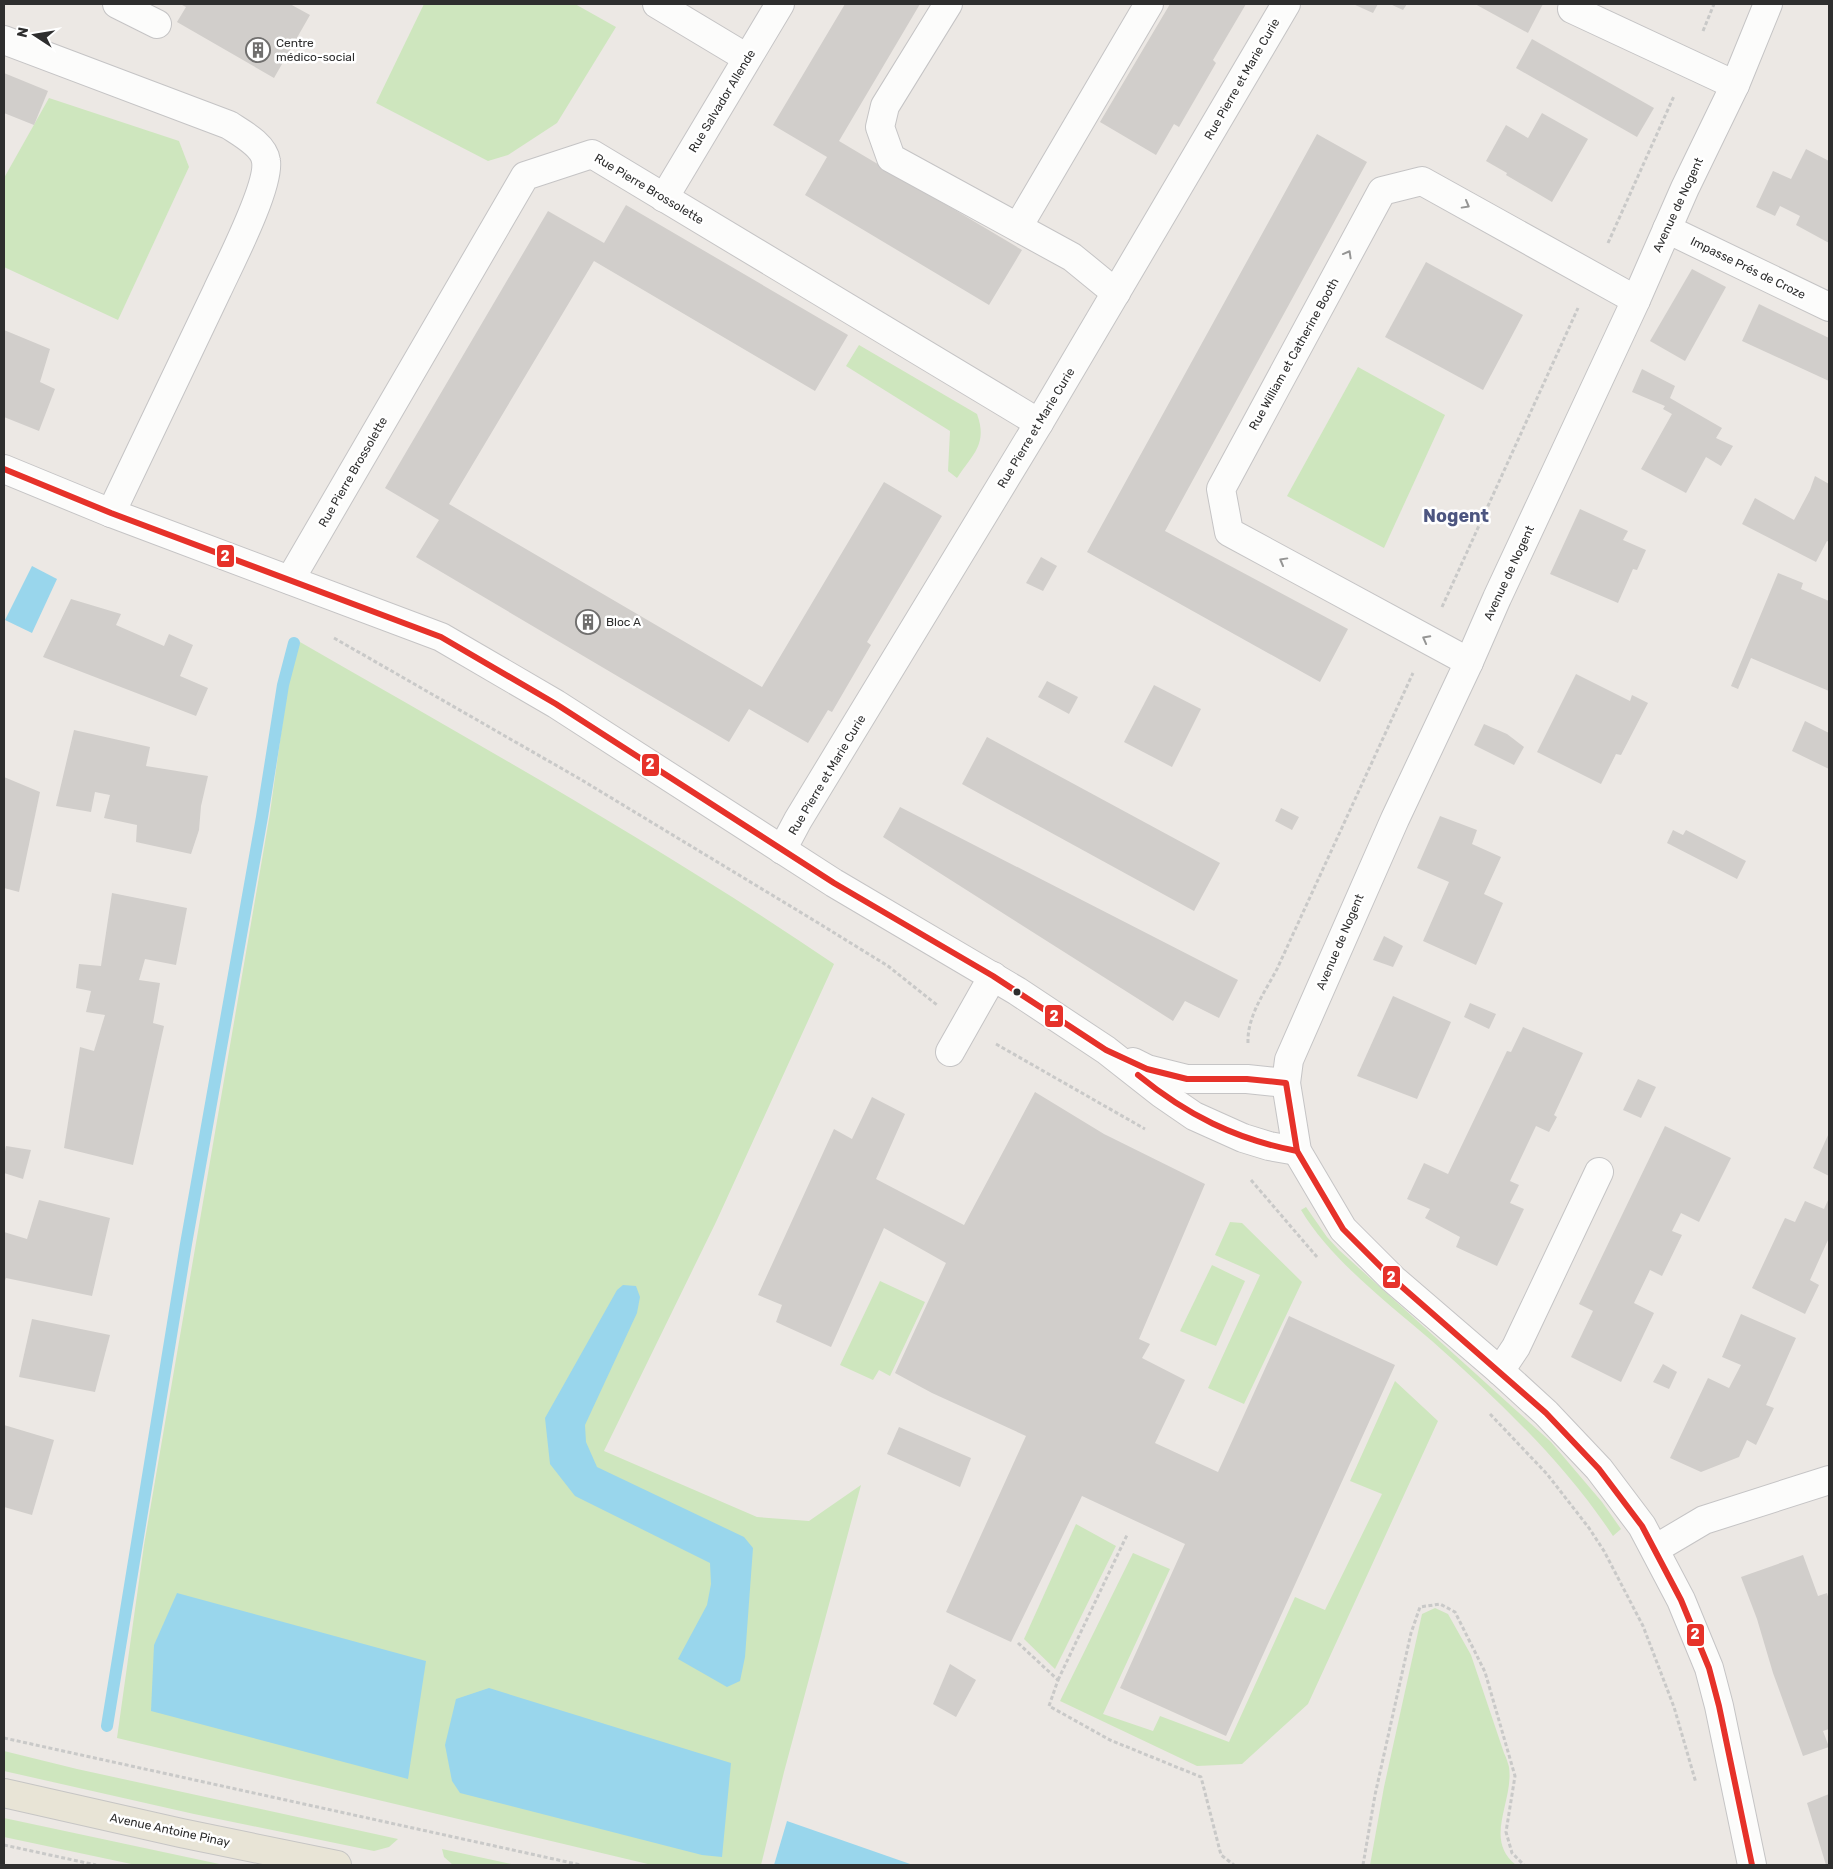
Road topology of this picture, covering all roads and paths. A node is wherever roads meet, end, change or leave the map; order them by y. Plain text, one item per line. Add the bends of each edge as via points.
1 (117, 4) edge
2 (657, 4) edge
3 (780, 4) edge
4 (948, 4) edge
5 (1149, 4) edge
6 (1286, 4) edge
7 (1714, 4) edge
8 (1768, 4) edge
9 (1572, 9) dead end
10 (157, 24) dead end
11 (4, 40) edge
12 (747, 58) junction
13 (1689, 64) junction
14 (1735, 85) junction
15 (664, 198) junction
16 (1018, 227) junction
17 (1667, 230) junction
18 (1607, 244) dead end
19 (1116, 293) junction
20 (1636, 300) junction
21 (1581, 301) dead end
22 (1829, 307) edge
23 (1039, 422) junction
24 (4, 469) edge
25 (111, 513) junction
26 (290, 580) junction
27 (1439, 615) dead end
28 (331, 636) dead end
29 (1469, 662) junction
30 (1413, 673) dead end
31 (782, 850) junction
32 (993, 976) junction
33 (965, 1027) junction
34 (1248, 1046) dead end
35 (1106, 1050) junction
36 (950, 1052) dead end
37 (1286, 1083) junction
38 (1152, 1133) dead end
39 (1297, 1151) junction
40 (1600, 1172) dead end
41 (1249, 1177) dead end
42 (1317, 1258) dead end
43 (1500, 1371) junction
44 (1486, 1410) dead end
45 (1829, 1480) edge
46 (1127, 1535) dead end
47 (1655, 1549) junction
48 (1018, 1643) dead end
49 (1058, 1680) junction
50 (4, 1738) edge
51 (1696, 1783) dead end
52 (4, 1793) edge
53 (4, 1845) edge
54 (96, 1865) edge
55 (337, 1865) edge
56 (581, 1865) edge
57 (1234, 1865) edge
58 (1363, 1865) edge
59 (1524, 1865) edge
60 (1752, 1865) edge

1 - 10 street
2 - 12 street
3 - 12 street, Rue Salvador Allende
4 - 16 street via 885,106 880,128 891,158
5 - 16 street
6 - 19 street, Rue Pierre et Marie Curie
7 - 13 path
8 - 14 street, Avenue de Nogent
9 - 13 street
11 - 25 street via 229,125 254,142 266,160 264,182 244,234
12 - 15 street, Rue Salvador Allende
13 - 14 street
13 - 18 path
14 - 17 street, Avenue de Nogent
15 - 23 street, Rue Pierre Brossolette
15 - 26 street, Rue Pierre Brossolette via 592,154 525,176
16 - 19 street via 1072,257
17 - 20 street, Avenue de Nogent
17 - 22 street, Impasse Prés de Croze
19 - 23 street, Rue Pierre et Marie Curie
20 - 29 street, Avenue de Nogent
29 -> 20 street, Rue William et Catherine Booth via 1229,532 1221,489 1382,192 1422,181
21 - 27 path
23 - 31 street, Rue Pierre et Marie Curie
24 - 25 street
25 - 26 street
26 - 31 street via 441,637 556,704
28 - 33 path via 580,779 888,966
29 - 37 street, Avenue de Nogent via 1358,901 1289,1060
30 - 34 path via 1277,969 1254,1011
31 - 32 street
32 - 33 street
32 - 35 street
33 - 36 street
33 - 38 path
35 - 37 street via 1147,1069 1187,1079
35 - 39 street via 1194,1116 1243,1138
37 - 39 street, Avenue de Nogent
39 - 43 street via 1343,1229 1394,1279
40 - 43 street via 1516,1347
41 - 42 path
43 - 47 street via 1546,1413 1599,1469 1642,1526
44 - 51 path via 1548,1474 1604,1551 1643,1626 1674,1707
45 - 47 street via 1704,1520
46 - 49 path
47 - 60 street via 1681,1600 1709,1668
48 - 49 path
49 - 57 path via 1049,1706 1110,1740 1201,1777 1221,1856
50 - 56 path
52 - 55 main road, Avenue Antoine Pinay
53 - 54 path
58 - 59 path via 1411,1633 1420,1607 1440,1604 1455,1612 1485,1672 1515,1776 1506,1832 1512,1852

